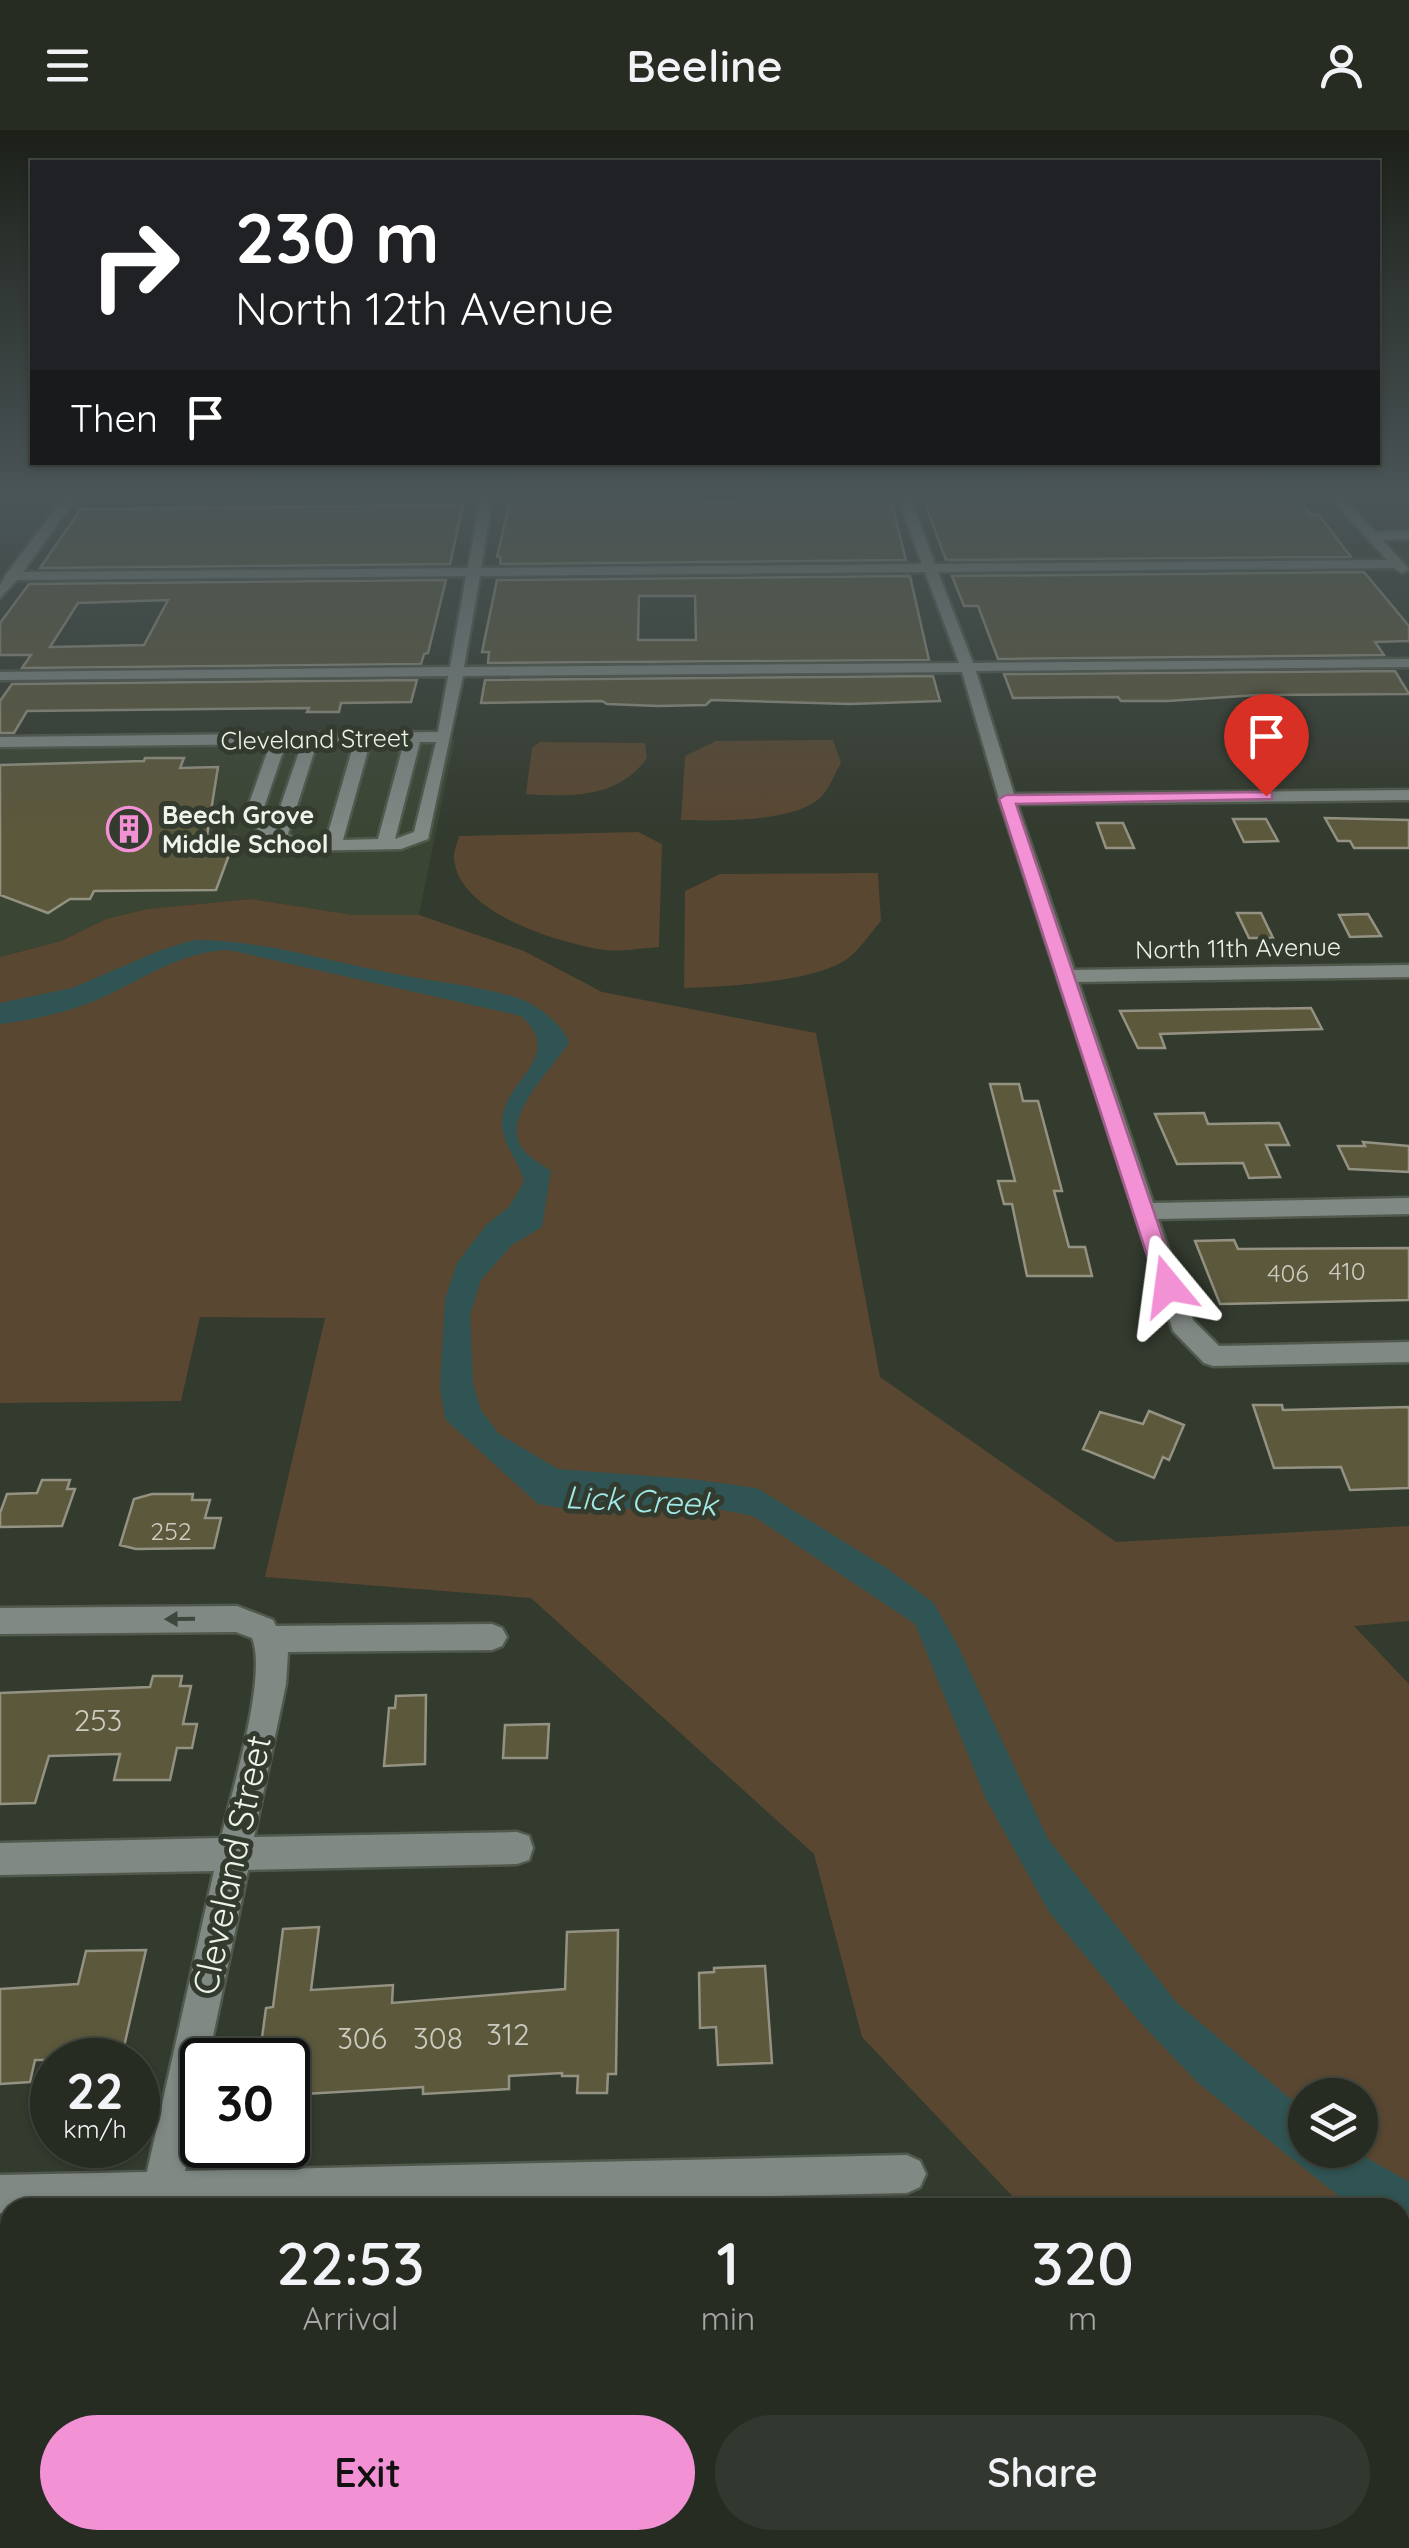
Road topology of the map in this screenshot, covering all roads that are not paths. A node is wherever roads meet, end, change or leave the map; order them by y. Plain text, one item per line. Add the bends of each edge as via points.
1 (467, 608) edge
2 (945, 608) edge
3 (1409, 663) edge
4 (968, 667) junction
5 (454, 672) junction
6 (0, 676) edge
7 (413, 737) junction
8 (444, 737) junction
9 (363, 738) junction
10 (311, 739) junction
11 (280, 740) junction
12 (0, 742) edge
13 (1409, 795) edge
14 (1006, 799) junction
15 (278, 837) junction
16 (385, 844) junction
17 (333, 846) junction
18 (1409, 971) edge
19 (1067, 976) junction
20 (1409, 1206) edge
21 (1146, 1211) junction
22 (1409, 1352) edge
23 (0, 1621) edge
24 (492, 1636) dead end
25 (270, 1639) junction
26 (517, 1848) dead end
27 (234, 1854) junction
28 (0, 1859) edge
29 (907, 2174) dead end
30 (0, 2194) edge
31 (128, 2198) edge
32 (160, 2198) edge
33 (190, 2198) edge

1 - 5 street, Cleveland Street
2 - 4 street
3 - 4 street
4 - 5 street
4 - 14 street
5 - 6 street
5 - 8 street, Cleveland Street
7 - 8 street, Cleveland Street
7 - 9 street, Cleveland Street
7 - 16 street
8 - 16 street via 422,835
9 - 10 street, Cleveland Street
9 - 17 street
10 - 11 street, Cleveland Street
10 - 15 street
11 - 12 street, Cleveland Street
11 - 15 street via 252,818
13 - 14 street
14 - 19 street
15 - 17 street via 294,846
16 - 17 street
18 - 19 street, North 11th Avenue
19 - 21 street
20 - 21 street
21 - 22 street via 1182,1324 1213,1356
25 -> 23 street via 256,1624 237,1619
24 - 25 street
25 - 27 street, Cleveland Street via 274,1670
26 - 27 street
27 - 28 street
27 - 32 street, Cleveland Street
29 - 33 street
30 - 31 street

